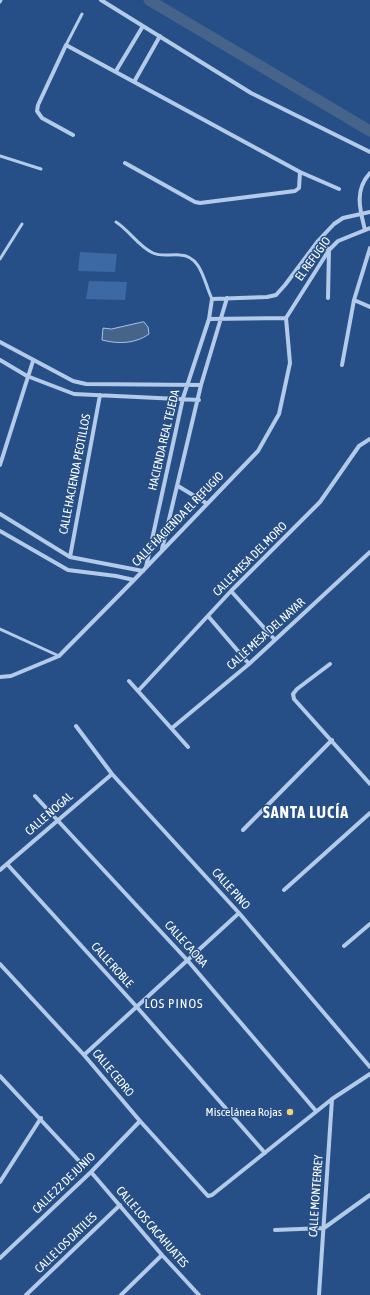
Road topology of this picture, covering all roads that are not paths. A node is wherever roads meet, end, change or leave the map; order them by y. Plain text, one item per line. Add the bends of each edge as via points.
1 (101, 0) edge
2 (82, 14) dead end
3 (142, 26) junction
4 (160, 36) junction
5 (66, 45) junction
6 (116, 71) junction
7 (134, 82) junction
8 (73, 135) dead end
9 (370, 152) edge
10 (0, 156) edge
11 (125, 163) dead end
12 (42, 169) dead end
13 (300, 172) junction
14 (370, 173) edge
15 (339, 188) dead end
16 (370, 212) edge
17 (360, 213) junction
18 (116, 222) dead end
19 (22, 224) dead end
20 (370, 228) edge
21 (365, 230) junction
22 (318, 241) junction
23 (370, 248) edge
24 (329, 250) junction
25 (0, 259) edge
26 (227, 298) junction
27 (328, 298) dead end
28 (212, 299) junction
29 (354, 300) junction
30 (370, 307) edge
31 (221, 318) junction
32 (286, 318) junction
33 (209, 319) junction
34 (0, 342) edge
35 (0, 360) edge
36 (33, 361) junction
37 (342, 365) dead end
38 (27, 376) junction
39 (187, 385) junction
40 (201, 385) junction
41 (100, 395) junction
42 (183, 398) junction
43 (199, 400) junction
44 (370, 438) edge
45 (0, 465) edge
46 (178, 486) junction
47 (206, 503) junction
48 (0, 514) edge
49 (0, 531) edge
50 (162, 550) junction
51 (370, 552) edge
52 (70, 557) junction
53 (144, 570) junction
54 (134, 580) junction
55 (232, 591) junction
56 (208, 616) junction
57 (0, 629) edge
58 (275, 640) junction
59 (58, 656) junction
60 (249, 664) junction
61 (330, 664) dead end
62 (0, 677) edge
63 (129, 681) dead end
64 (138, 691) junction
65 (76, 726) dead end
66 (172, 728) junction
67 (332, 740) junction
68 (188, 747) dead end
69 (112, 774) junction
70 (364, 776) junction
71 (370, 778) edge
72 (370, 784) edge
73 (35, 796) dead end
74 (370, 812) edge
75 (57, 821) junction
76 (243, 830) dead end
77 (7, 864) junction
78 (0, 870) edge
79 (284, 890) dead end
80 (239, 913) junction
81 (370, 924) edge
82 (344, 946) dead end
83 (188, 961) junction
84 (0, 964) edge
85 (136, 1006) junction
86 (84, 1055) junction
87 (370, 1067) edge
88 (370, 1074) edge
89 (0, 1076) edge
90 (332, 1099) junction
91 (316, 1111) junction
92 (41, 1118) junction
93 (140, 1121) junction
94 (265, 1152) junction
95 (80, 1162) dead end
96 (91, 1172) junction
97 (0, 1182) edge
98 (370, 1195) edge
99 (120, 1205) junction
100 (324, 1228) junction
101 (275, 1230) dead end
102 (162, 1255) junction
103 (0, 1258) edge
104 (26, 1295) edge
105 (121, 1295) edge
106 (199, 1295) edge
107 (319, 1295) edge

1 - 3 street
2 - 5 lane
3 - 4 street
3 - 6 street
4 - 7 street
4 - 9 street via 251,93
5 - 6 street
5 - 8 street via 36,112
6 - 7 street
7 - 13 street
10 - 12 lane
11 - 13 street via 200,203 295,191 299,188
13 - 15 street
14 - 17 street via 364,179 358,197
16 - 17 street
17 - 21 street
17 - 22 street via 338,221
18 - 28 lane via 153,253 181,255 193,259 200,268
19 - 25 lane
20 - 21 street, EL REFUGIO
21 - 24 street, EL REFUGIO via 338,240
22 - 24 street
22 - 26 street via 276,295
23 - 29 street
24 - 27 street
24 - 32 street, EL REFUGIO
26 - 28 street
26 - 31 street, HACIENDA REAL TEJEDA
28 - 33 street, HACIENDA REAL TEJEDA
29 - 30 street
29 - 37 street
31 - 32 street
31 - 33 street
31 - 40 street, HACIENDA REAL TEJEDA
32 - 47 street, CALLE HACIENDA EL REFUGIO via 290,363 277,420 258,451
33 - 39 street, HACIENDA REAL TEJEDA
34 - 36 street
35 - 38 street
36 - 38 street
36 - 39 street via 72,381 86,384
38 - 41 street via 74,394
38 - 45 street
39 - 40 street
39 - 42 street, HACIENDA REAL TEJEDA
40 - 43 street, HACIENDA REAL TEJEDA
41 - 42 street
41 - 52 street, CALLE HACIENDA PEOTILLOS
42 - 43 street
42 - 53 street, HACIENDA REAL TEJEDA
43 - 46 street, HACIENDA REAL TEJEDA
44 - 55 street, CALLE MESA DEL MORO via 360,446 320,502
46 - 47 street, HACIENDA REAL TEJEDA
46 - 50 street, HACIENDA REAL TEJEDA
47 - 50 street, CALLE HACIENDA EL REFUGIO
48 - 52 street
49 - 54 street via 68,570
50 - 53 street, CALLE HACIENDA EL REFUGIO
51 - 58 street, CALLE MESA DEL NAYAR
52 - 53 street
53 - 54 street, CALLE HACIENDA EL REFUGIO
54 - 59 street, CALLE HACIENDA EL REFUGIO
55 - 56 street, CALLE MESA DEL MORO
55 - 58 street
56 - 60 street
56 - 64 street, CALLE MESA DEL MORO
57 - 59 lane
58 - 60 street, CALLE MESA DEL NAYAR
59 - 62 street, CALLE HACIENDA EL REFUGIO via 11,676
60 - 66 street, CALLE MESA DEL NAYAR
61 - 67 street via 297,688 293,694 298,705
63 - 64 street
64 - 66 street
65 - 69 street, CALLE PINO
66 - 68 street
67 - 70 street
67 - 76 street
69 - 75 street, CALLE NOGAL
69 - 80 street, CALLE PINO
70 - 71 street
70 - 72 street
73 - 75 street, CALLE CAOBA
74 - 79 street
75 - 77 street, CALLE NOGAL
75 - 83 street, CALLE CAOBA
77 - 78 street, CALLE NOGAL
77 - 85 street, CALLE ROBLE
80 - 83 street
80 - 87 street, CALLE PINO
81 - 82 street
83 - 85 street
83 - 91 street, CALLE CAOBA
84 - 86 street, CALLE CEDRO
85 - 86 street
85 - 94 street, CALLE ROBLE
86 - 93 street, CALLE CEDRO
88 - 90 street
89 - 92 street
90 - 91 street
90 - 100 street, CALLE MONTERREY
91 - 94 street
92 - 95 street
92 - 97 street
93 - 94 street, CALLE CEDRO via 208,1196
93 - 96 street, CALLE 22 DE JUNIO
96 - 99 street, CALLE LOS CACAHUATES
96 - 103 street, CALLE 22 DE JUNIO
98 - 100 street
99 - 102 street, CALLE LOS CACAHUATES
99 - 104 street, CALLE LOS DÁTILES
100 - 101 street
100 - 107 street, CALLE MONTERREY
102 - 105 street
102 - 106 street, CALLE LOS CACAHUATES

